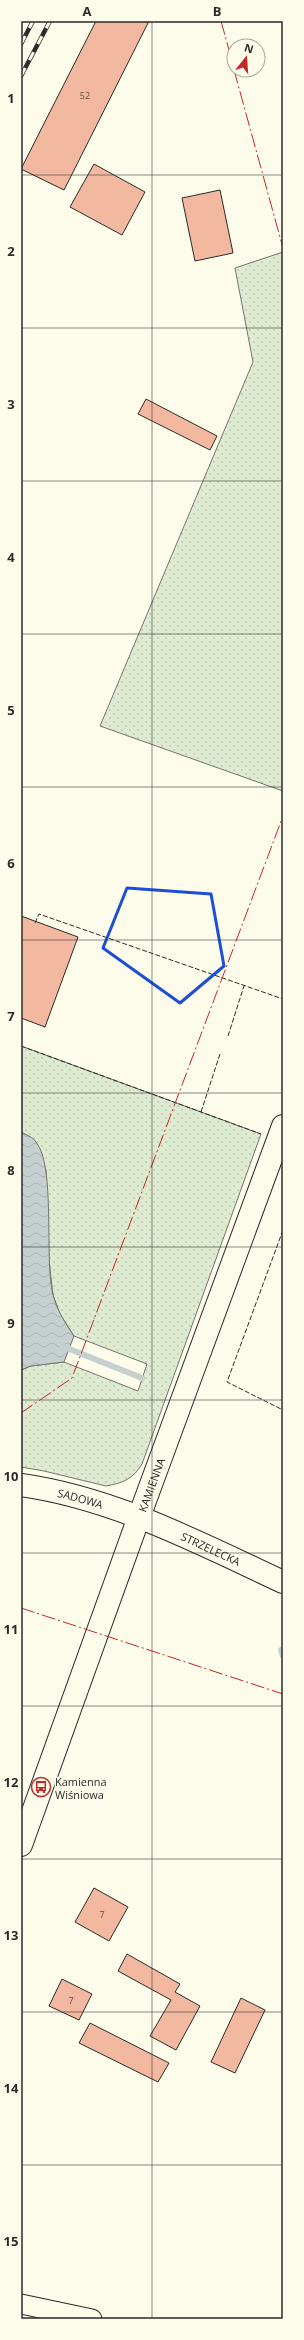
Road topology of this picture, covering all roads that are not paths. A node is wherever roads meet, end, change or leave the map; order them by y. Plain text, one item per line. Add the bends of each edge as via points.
1 (283, 1126) edge
2 (21, 1485) edge
3 (139, 1517) junction
4 (283, 1582) edge
5 (21, 1845) edge
6 (21, 2304) edge
7 (92, 2319) edge

1 - 3 street, KAMIENNA
2 - 3 street, SADOWA via 70,1494
3 - 4 street, STRZELECKA
3 - 5 street, KAMIENNA
6 - 7 street

